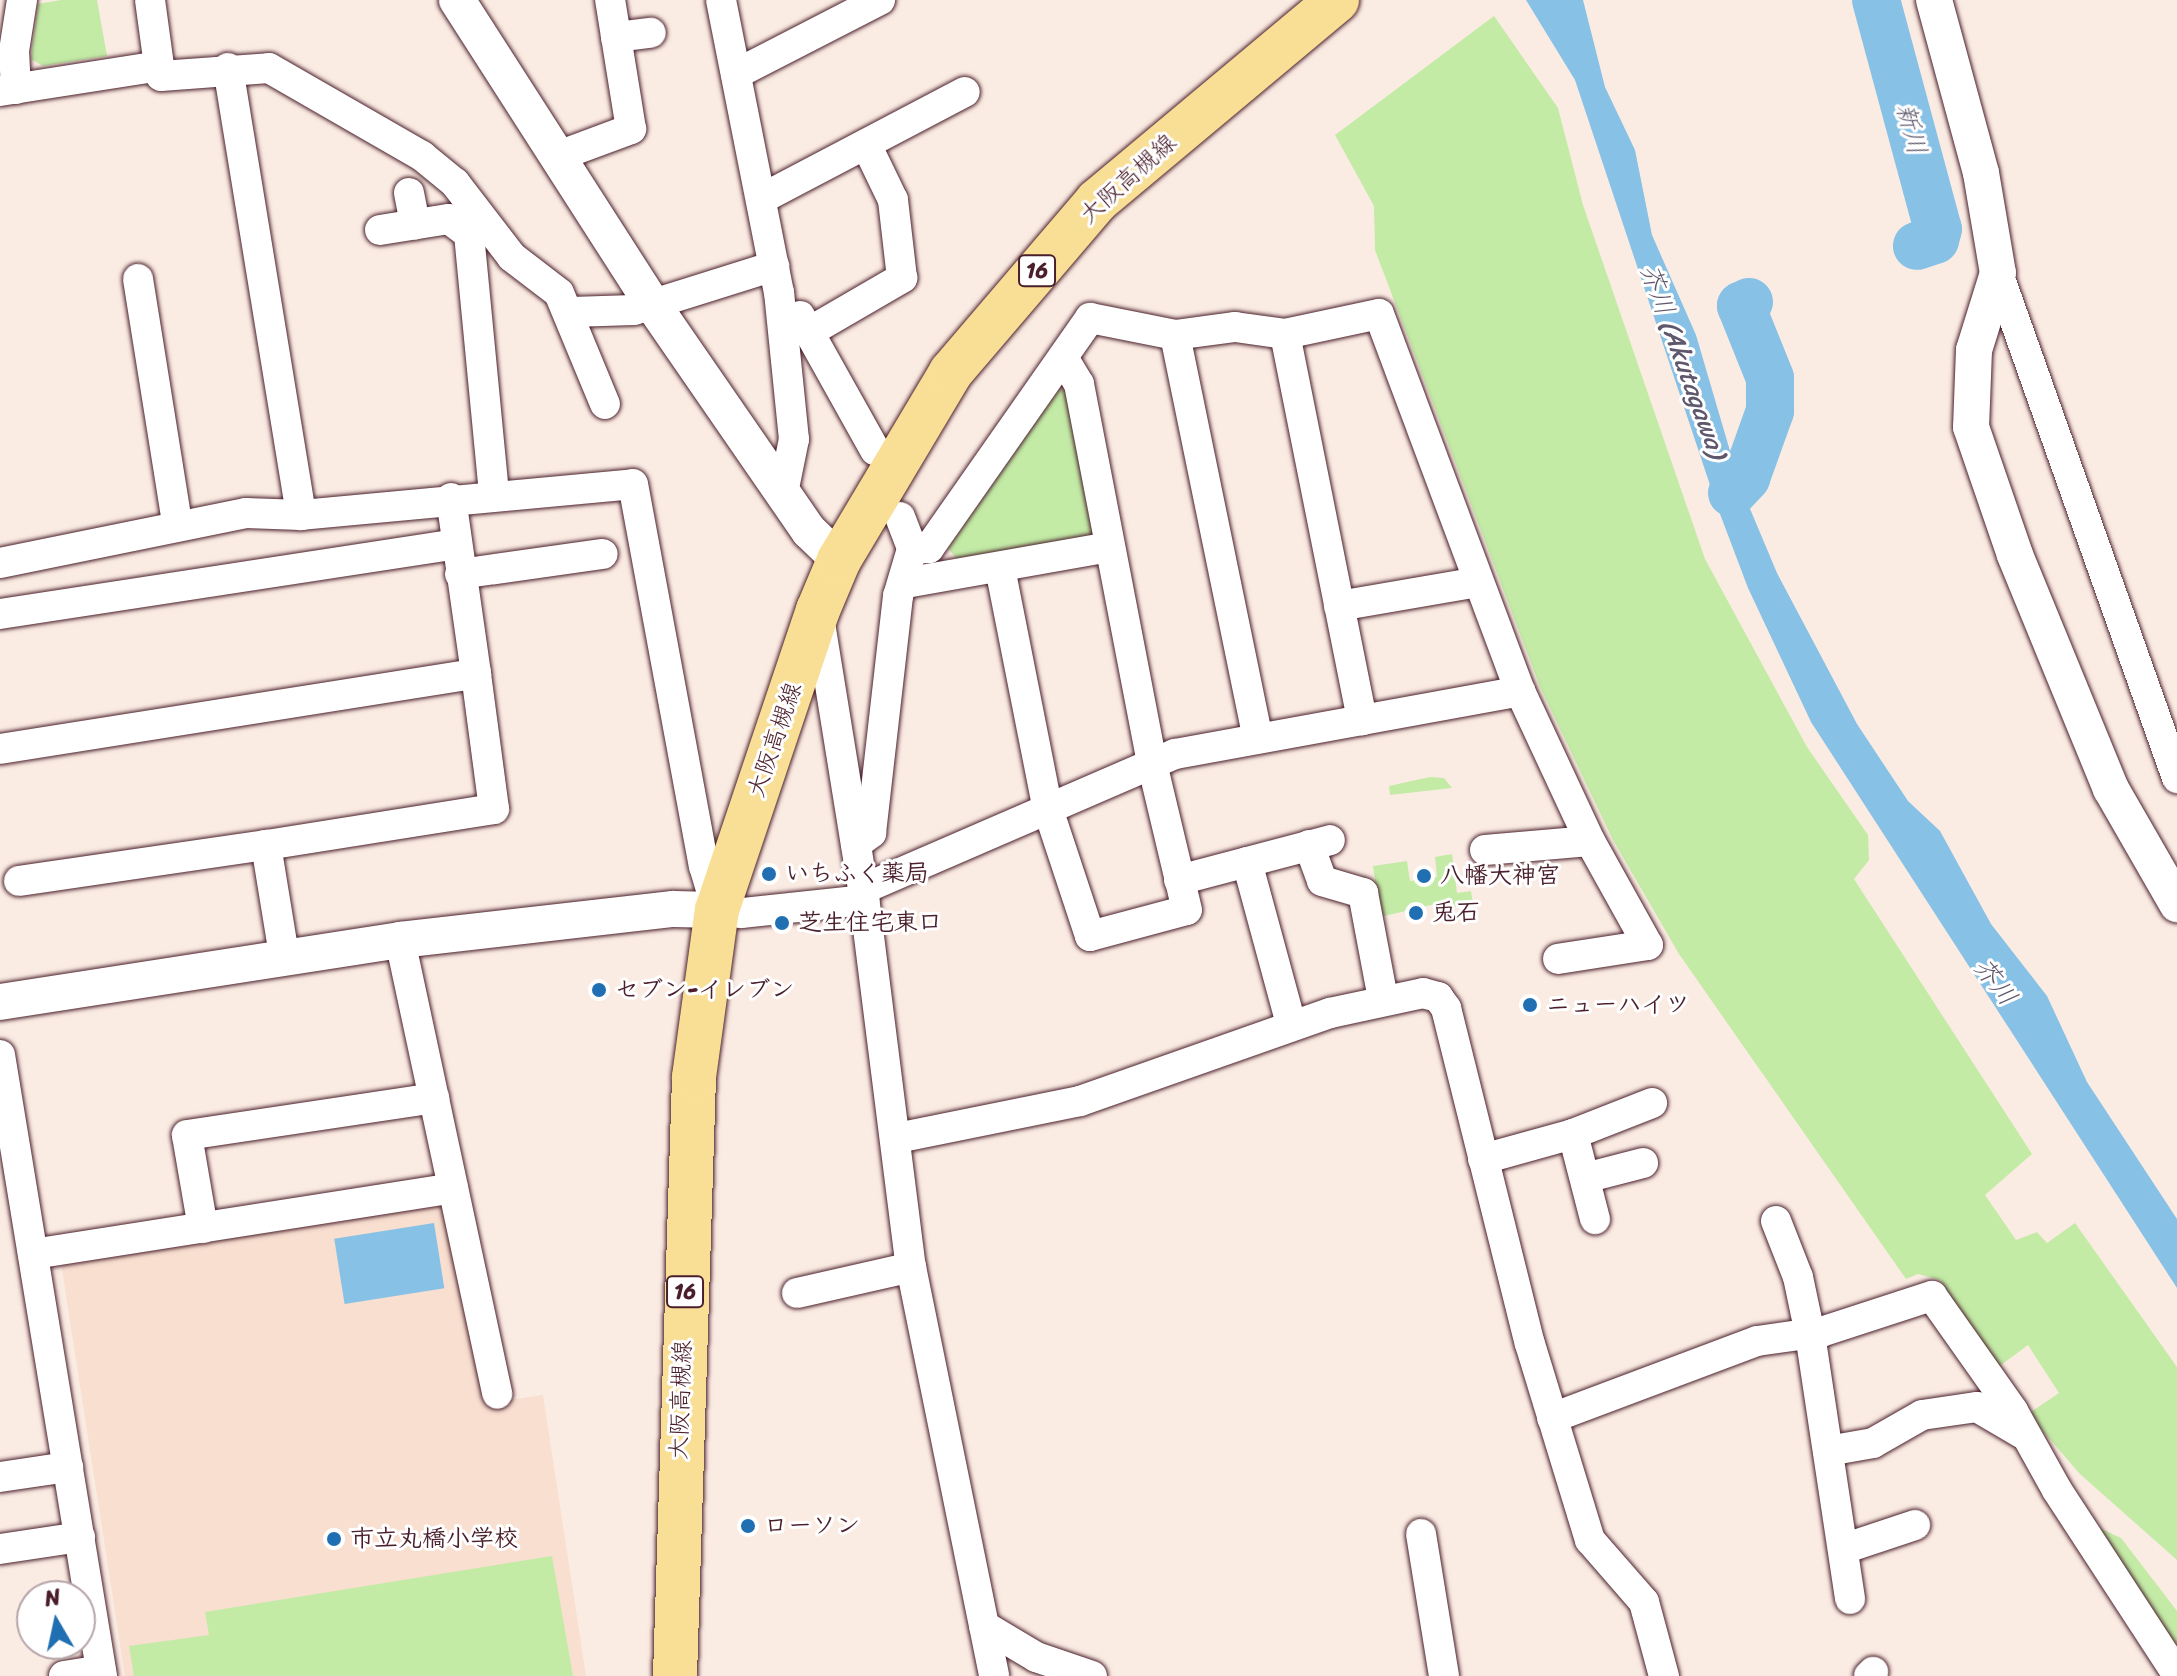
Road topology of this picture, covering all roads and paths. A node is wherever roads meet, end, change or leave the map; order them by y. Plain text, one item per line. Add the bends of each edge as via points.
1 (22, 0) edge
2 (150, 0) edge
3 (457, 0) edge
4 (610, 0) edge
5 (721, 0) edge
6 (880, 0) edge
7 (1337, 0) edge
8 (1934, 0) edge
9 (651, 33) dead end
10 (616, 37) junction
11 (159, 66) junction
12 (228, 68) junction
13 (736, 74) junction
14 (8, 90) edge
15 (965, 92) dead end
16 (866, 144) junction
17 (561, 155) junction
18 (409, 193) dead end
19 (761, 199) junction
20 (415, 224) junction
21 (380, 230) dead end
22 (1998, 273) junction
23 (138, 279) dead end
24 (777, 279) junction
25 (653, 305) junction
26 (571, 312) junction
27 (809, 332) junction
28 (1285, 334) junction
29 (1175, 335) junction
30 (1063, 357) junction
31 (605, 404) dead end
32 (875, 450) dead end
33 (783, 493) junction
34 (494, 495) junction
35 (451, 498) junction
36 (301, 515) junction
37 (900, 517) dead end
38 (177, 523) junction
39 (455, 544) junction
40 (1109, 547) junction
41 (912, 549) junction
42 (603, 554) dead end
43 (839, 560) junction
44 (0, 563) edge
45 (1000, 568) junction
46 (460, 574) junction
47 (1478, 582) junction
48 (905, 583) junction
49 (1339, 606) junction
50 (818, 610) junction
51 (0, 614) edge
52 (476, 674) junction
53 (1520, 691) junction
54 (1362, 720) junction
55 (1258, 739) junction
56 (0, 749) edge
57 (1152, 763) junction
58 (2177, 778) edge
59 (1047, 806) junction
60 (1590, 841) junction
61 (856, 844) junction
62 (266, 845) junction
63 (1485, 850) dead end
64 (1247, 862) junction
65 (1179, 880) junction
66 (19, 881) dead end
67 (864, 894) junction
68 (2177, 904) edge
69 (717, 910) junction
70 (400, 940) junction
71 (284, 955) junction
72 (1558, 959) dead end
73 (1383, 999) junction
74 (0, 1002) edge
75 (1291, 1024) junction
76 (0, 1055) edge
77 (434, 1098) junction
78 (1652, 1103) dead end
79 (1573, 1134) junction
80 (897, 1138) junction
81 (1483, 1159) junction
82 (1643, 1163) dead end
83 (1585, 1178) junction
84 (453, 1188) junction
85 (1595, 1219) dead end
86 (1776, 1221) dead end
87 (203, 1228) junction
88 (33, 1254) junction
89 (911, 1267) junction
90 (797, 1293) dead end
91 (1810, 1334) junction
92 (497, 1394) dead end
93 (1552, 1418) junction
94 (2028, 1437) junction
95 (1828, 1451) junction
96 (68, 1467) junction
97 (0, 1477) edge
98 (1915, 1525) dead end
99 (1421, 1534) dead end
100 (80, 1537) junction
101 (0, 1549) edge
102 (1843, 1549) junction
103 (1850, 1599) dead end
104 (984, 1626) junction
105 (102, 1673) edge
106 (1656, 1674) edge
107 (2177, 1674) edge
108 (64, 1676) edge
109 (675, 1676) edge
110 (994, 1676) edge
111 (1092, 1676) edge
112 (1444, 1676) edge

1 - 14 street
2 - 11 street
3 - 17 street
4 - 10 street
5 - 13 street
6 - 13 street
7 - 43 main road, 大阪高槻線 / 16 via 1097,201 951,372
8 - 22 street via 1981,173
9 - 10 street
10 - 17 street via 631,129
11 - 12 street via 161,76
11 - 14 street
12 - 26 street via 269,68 422,156 455,183 490,233 559,293
12 - 36 street
13 - 19 street
15 - 16 street
16 - 19 street
16 - 27 street via 893,200 902,278
17 - 25 street
18 - 20 street
19 - 24 street
20 - 21 street
20 - 34 street via 449,219 469,234
22 - 58 street
22 - 68 street via 1974,350 1971,427 2015,555 2111,789
23 - 38 street
24 - 25 street
24 - 27 street
24 - 33 street via 794,439
25 - 26 street
25 - 33 street
26 - 31 street
27 - 32 street
28 - 29 street via 1235,327
28 - 47 street via 1379,314
28 - 49 street
29 - 30 street via 1090,318
29 - 55 street
30 - 40 street via 1079,384
30 - 41 street via 929,548
33 - 43 street via 809,531
34 - 35 street
34 - 69 street via 633,484
35 - 36 street
35 - 39 street
36 - 38 street via 246,513
37 - 41 street
38 - 44 street
39 - 46 street
39 - 51 street
40 - 45 street
40 - 57 street
41 - 48 street
42 - 46 street
43 - 50 main road, 大阪高槻線 / 16
45 - 48 street
45 - 59 street
46 - 52 street
47 - 49 street
47 - 53 street
48 - 61 street via 898,596 871,833
49 - 54 street
50 - 61 street
50 - 69 main road, 大阪高槻線 / 16
52 - 56 street
52 - 62 street via 494,809
53 - 54 street
53 - 60 street
54 - 55 street
55 - 57 street
57 - 59 street
57 - 65 street
59 - 65 street via 1090,936 1187,910
59 - 67 street
60 - 63 street
60 - 72 street via 1648,945
61 - 67 street
62 - 66 street
62 - 71 street
64 - 65 street
64 - 73 street via 1320,842 1322,881 1363,893
64 - 75 street
67 - 69 street via 742,913
67 - 80 street
69 - 70 street via 673,909
69 - 109 main road, 大阪高槻線 / 16 via 694,1077
70 - 71 street
70 - 77 street
71 - 74 street
73 - 75 street
73 - 81 street via 1423,993 1443,1002
75 - 80 street via 1080,1101
76 - 88 street
77 - 84 street
77 - 87 street via 187,1135
78 - 79 street
79 - 81 street
79 - 83 street
80 - 89 street
81 - 93 street
82 - 83 street
83 - 85 street
84 - 87 street
84 - 92 street
86 - 91 street via 1798,1277
87 - 88 street
88 - 96 street
89 - 90 street
89 - 104 street
91 - 93 street via 1757,1341
91 - 94 street via 1932,1296
91 - 95 street
93 - 106 street via 1590,1540 1644,1602
94 - 95 street via 1977,1407 1922,1415 1873,1443
94 - 107 street
95 - 102 street
96 - 97 street
96 - 100 street
98 - 102 street
99 - 112 street
100 - 101 street
100 - 105 street
102 - 103 street
104 - 110 street
104 - 111 street via 1036,1657
105 - 108 street

